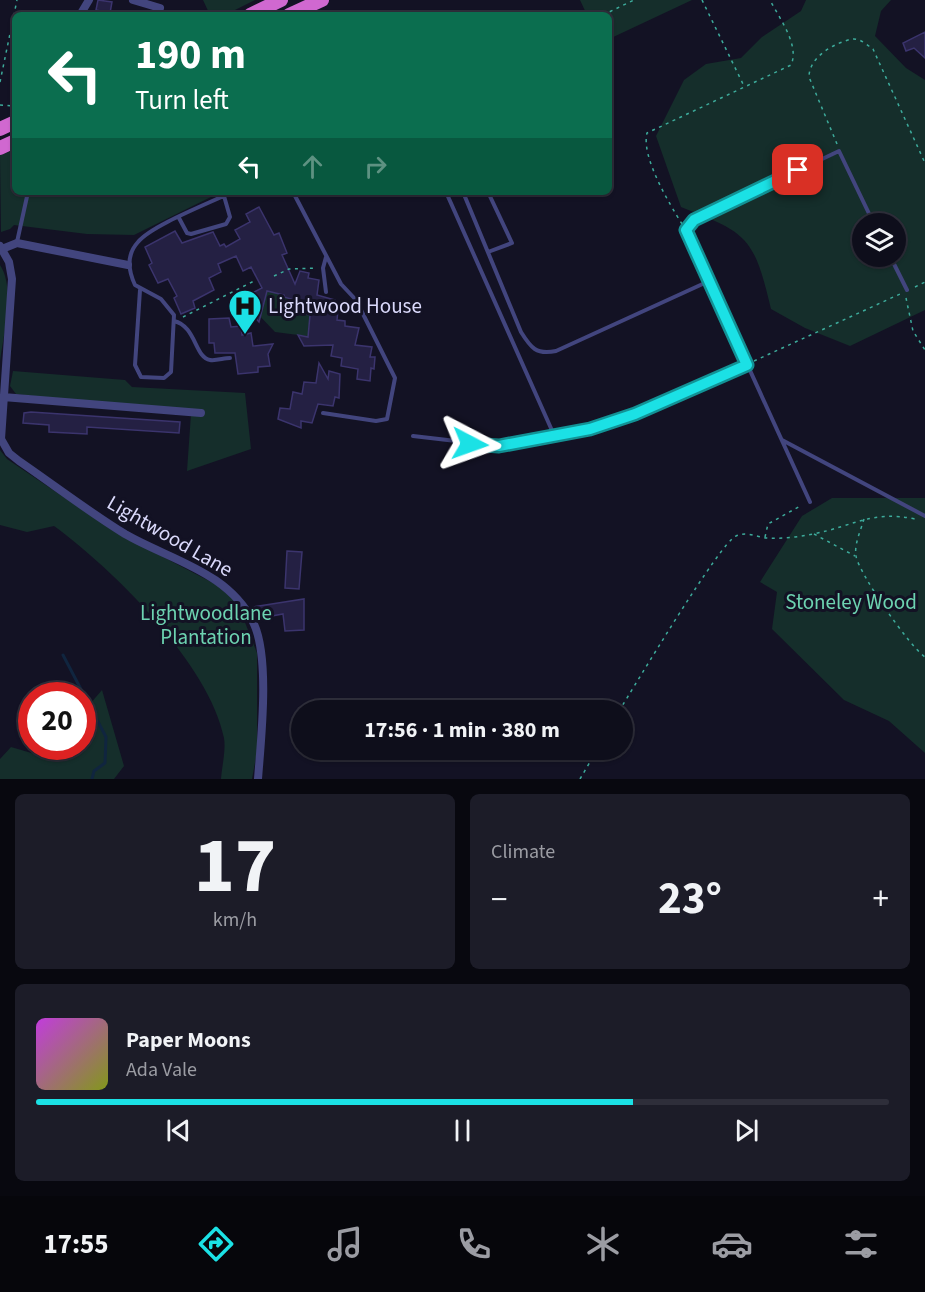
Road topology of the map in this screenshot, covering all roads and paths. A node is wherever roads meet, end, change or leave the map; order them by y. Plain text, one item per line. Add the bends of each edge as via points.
1 (133, 0) edge
2 (281, 0) edge
3 (322, 0) edge
4 (634, 0) edge
5 (702, 0) edge
6 (770, 0) edge
7 (160, 8) dead end
8 (256, 12) edge
9 (296, 12) edge
10 (609, 12) edge
11 (12, 24) edge
12 (0, 82) edge
13 (744, 87) junction
14 (839, 151) junction
15 (925, 163) edge
16 (27, 195) edge
17 (295, 195) edge
18 (447, 195) edge
19 (464, 195) edge
20 (489, 195) edge
21 (224, 196) joint
22 (869, 213) edge
23 (179, 218) junction
24 (686, 230) junction
25 (17, 243) junction
26 (1, 247) edge
27 (488, 252) junction
28 (326, 257) junction
29 (128, 265) junction
30 (895, 267) edge
31 (323, 268) junction
32 (274, 276) dead end
33 (254, 281) dead end
34 (707, 282) junction
35 (925, 282) edge
36 (140, 290) junction
37 (906, 291) junction
38 (326, 292) dead end
39 (174, 321) junction
40 (925, 350) edge
41 (230, 358) dead end
42 (747, 365) junction
43 (3, 397) junction
44 (201, 413) dead end
45 (323, 413) dead end
46 (554, 435) junction
47 (413, 436) dead end
48 (782, 440) junction
49 (810, 502) joint
50 (925, 516) edge
51 (864, 518) junction
52 (920, 520) dead end
53 (814, 534) junction
54 (765, 538) junction
55 (856, 556) junction
56 (925, 657) edge
57 (626, 700) edge
58 (591, 760) edge
59 (258, 779) edge
60 (580, 779) edge

1 - 7 street
2 - 8 highway
3 - 9 highway
4 - 10 path
5 - 13 path
6 - 13 path via 794,57 791,65
11 - 12 path
13 - 24 path via 647,133 650,162
14 - 15 path via 809,76 809,66 815,56 853,39 873,49
14 - 22 lane
14 - 24 lane via 694,220
16 - 25 lane
17 - 28 lane
18 - 46 lane
19 - 27 lane
20 - 27 lane via 512,243
21 - 23 lane
21 - 23 lane via 230,217 226,224 191,234
23 - 29 lane via 140,240
24 - 34 lane
25 - 26 street
25 - 29 street
26 - 43 street, Lightwood Lane via 12,279
27 - 34 lane via 521,332 531,349 543,354
28 - 31 lane
28 - 45 lane via 341,284 356,300 395,378 387,418 376,421
29 - 36 lane
30 - 37 lane
31 - 32 path via 289,269
31 - 38 lane
33 - 39 path
34 - 42 lane
35 - 37 path
36 - 39 lane via 170,308
36 - 39 lane via 135,365 141,377 155,380 168,377 171,372
37 - 40 path via 913,331
37 - 42 path
39 - 41 lane via 188,329 202,357
42 - 46 lane via 635,414 590,429
42 - 48 lane
43 - 44 street
43 - 59 street, Lightwood Lane via 1,439 9,453 126,534 195,568 229,590 245,608 261,652
46 - 47 lane via 499,446
48 - 49 lane
48 - 50 lane
49 - 54 path via 768,524
51 - 52 path via 891,514
51 - 53 path
51 - 55 path
53 - 54 path
53 - 55 path
54 - 57 path via 746,533 733,537 704,575
55 - 56 path via 873,590
58 - 60 path

